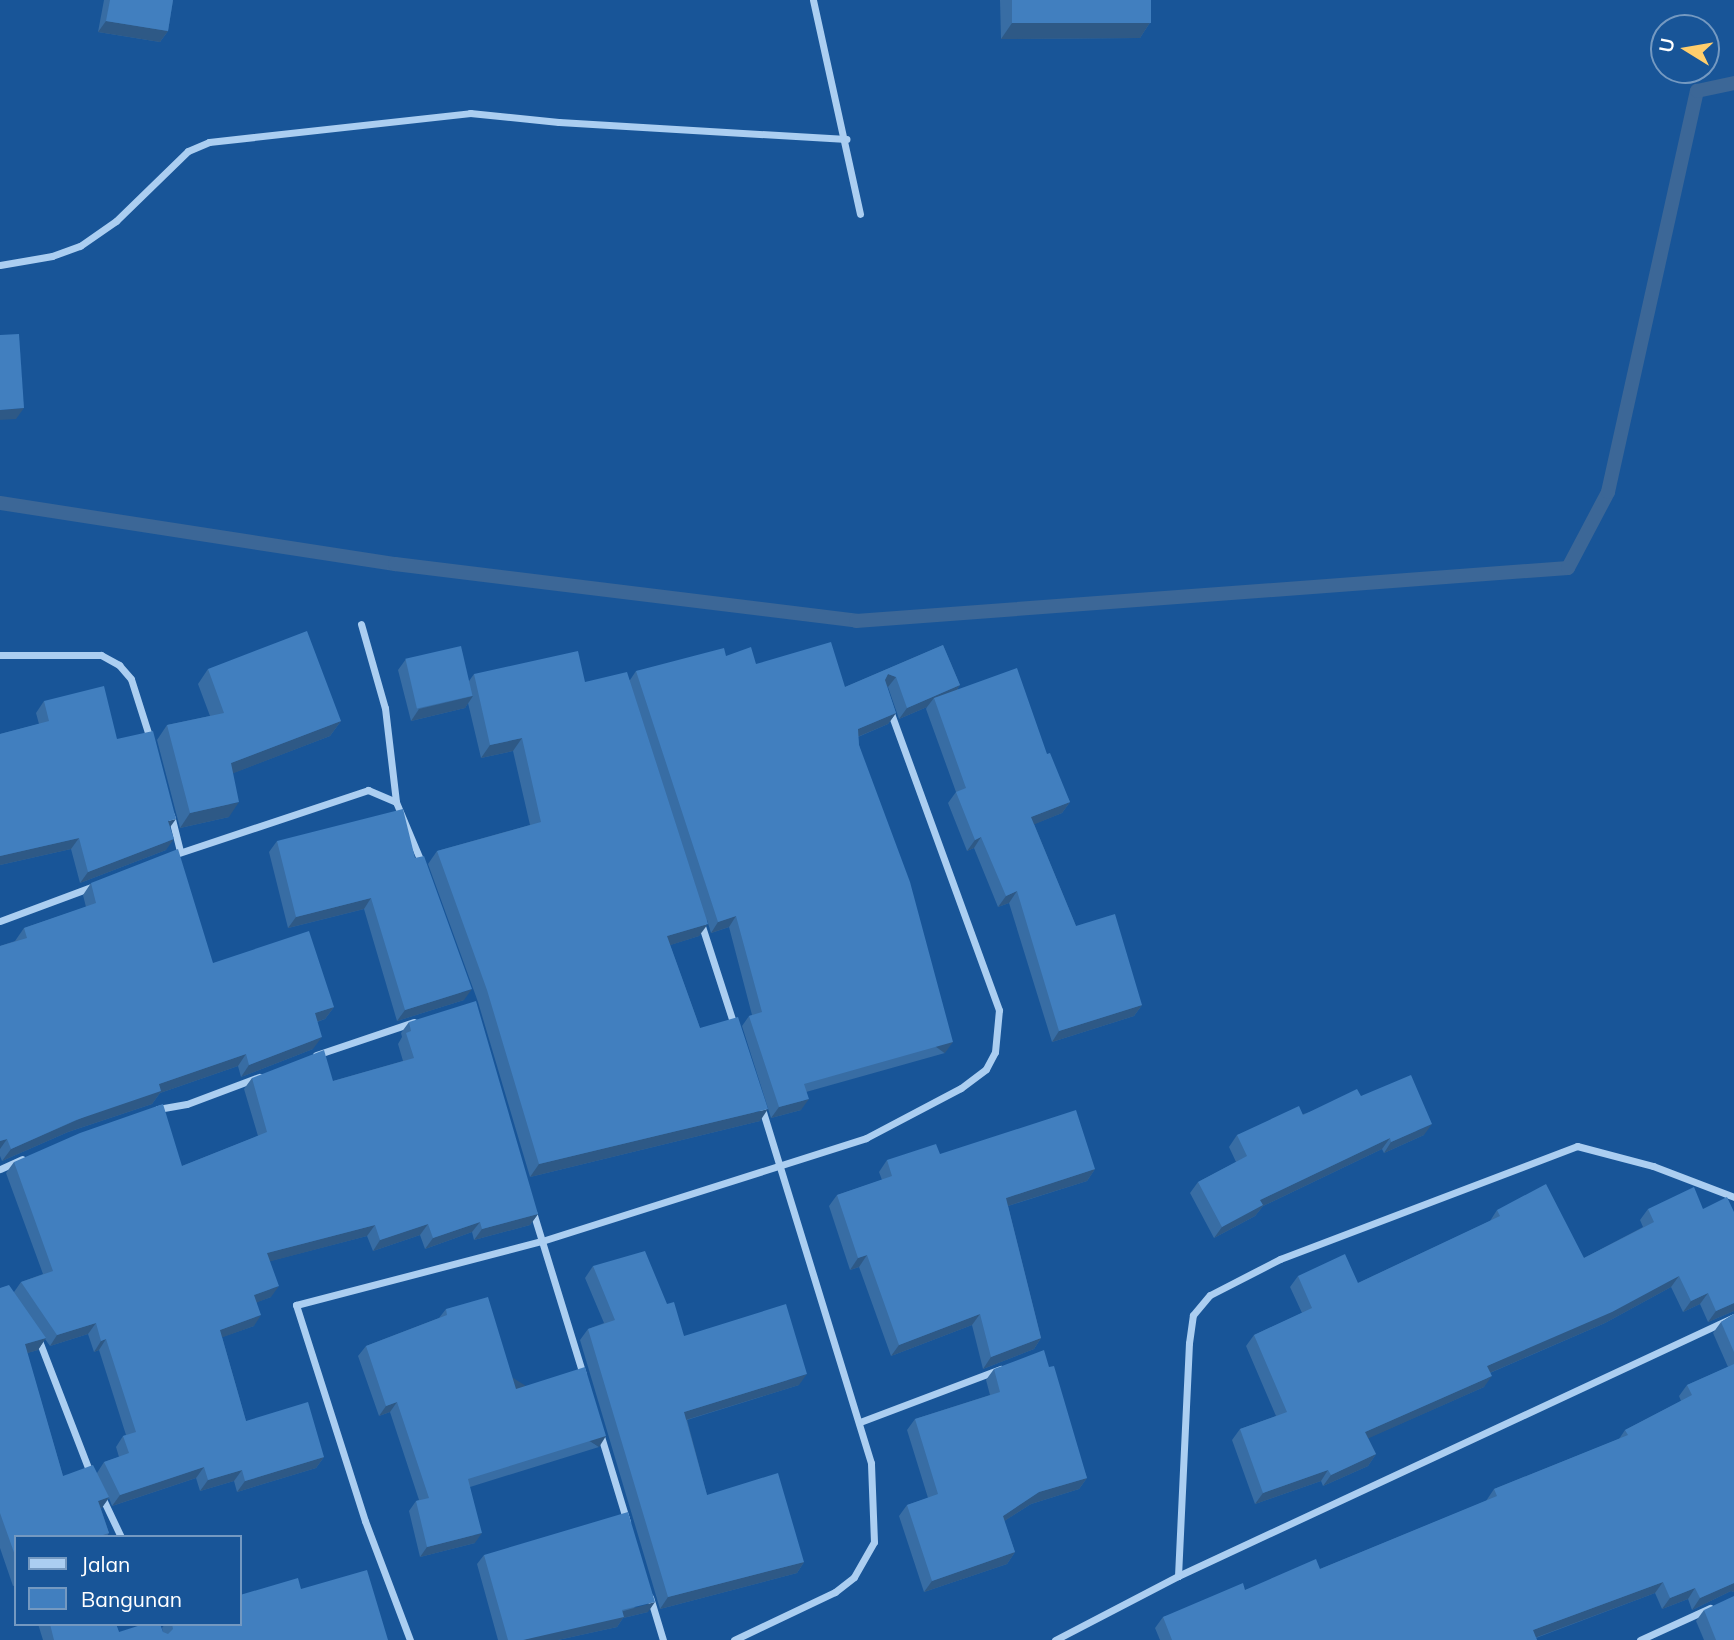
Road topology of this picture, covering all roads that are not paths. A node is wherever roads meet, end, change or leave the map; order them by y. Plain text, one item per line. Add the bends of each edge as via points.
1 (813, 0) edge
2 (846, 138) junction
3 (860, 214) dead end
4 (0, 265) edge
5 (361, 624) dead end
6 (0, 654) edge
7 (888, 703) edge
8 (154, 751) edge
9 (167, 801) edge
10 (396, 802) junction
11 (180, 851) junction
12 (156, 861) edge
13 (427, 878) edge
14 (108, 880) edge
15 (697, 912) edge
16 (0, 921) edge
17 (422, 1020) edge
18 (741, 1045) edge
19 (310, 1057) edge
20 (274, 1071) edge
21 (758, 1098) edge
22 (151, 1110) edge
23 (35, 1153) edge
24 (780, 1164) junction
25 (0, 1169) edge
26 (1734, 1197) edge
27 (530, 1201) edge
28 (542, 1241) junction
29 (1734, 1317) edge
30 (31, 1328) edge
31 (1009, 1365) edge
32 (586, 1387) edge
33 (860, 1422) junction
34 (598, 1427) edge
35 (631, 1534) edge
36 (120, 1535) edge
37 (1178, 1576) junction
38 (647, 1587) edge
39 (1722, 1602) edge
40 (410, 1640) edge
41 (663, 1640) edge
42 (734, 1640) edge
43 (1055, 1640) edge
44 (1640, 1640) edge

1 - 2 street
2 - 3 street
2 - 4 street via 470,113 209,142 188,151 116,221 80,246
5 - 10 street via 385,708
6 - 8 street via 101,655 119,665 131,679
7 - 24 street via 999,1010 995,1052 985,1069 961,1088 878,1132
9 - 11 street
10 - 11 street via 368,790 349,794
10 - 13 street
11 - 12 street
14 - 16 street
15 - 18 street
17 - 19 street
20 - 22 street via 187,1104
21 - 24 street
23 - 25 street
24 - 28 street
24 - 33 street
26 - 37 street via 1653,1166 1577,1146 1280,1259 1210,1294 1194,1315 1189,1343
27 - 28 street
28 - 32 street
28 - 40 street via 296,1305 365,1521
29 - 37 street
30 - 36 street via 44,1348 79,1451
31 - 33 street
33 - 42 street via 871,1463 875,1506 874,1542 865,1563 835,1592
34 - 35 street
37 - 43 street
38 - 41 street
39 - 44 street

